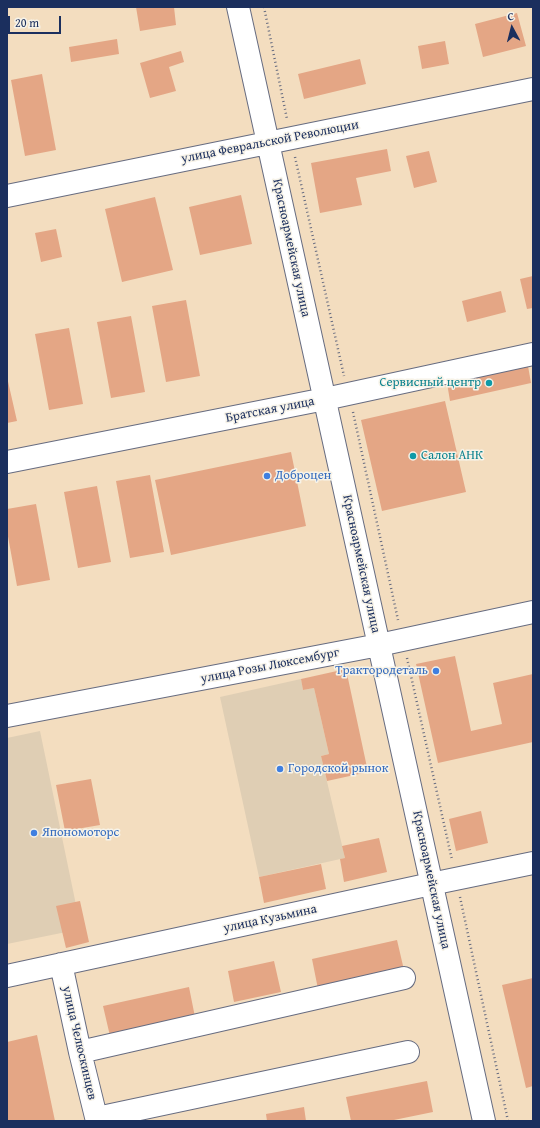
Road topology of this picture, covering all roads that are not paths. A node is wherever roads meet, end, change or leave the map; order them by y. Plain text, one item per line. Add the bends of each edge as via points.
1 (238, 7) edge
2 (533, 89) edge
3 (268, 142) junction
4 (7, 196) edge
5 (533, 354) edge
6 (325, 399) junction
7 (7, 462) edge
8 (533, 612) edge
9 (379, 645) junction
10 (8, 713) edge
11 (533, 863) edge
12 (431, 884) junction
13 (61, 964) junction
14 (7, 976) edge
15 (404, 978) dead end
16 (80, 1052) junction
17 (408, 1052) dead end
18 (97, 1119) edge
19 (484, 1121) edge

1 - 3 street, Красноармейская улица
2 - 3 street, улица Февральской Революции
3 - 4 street, улица Февральской Революции
3 - 6 street, Красноармейская улица
5 - 6 street, Братская улица
6 - 7 street, Братская улица
6 - 9 street, Красноармейская улица
8 - 9 street, улица Розы Люксембург
9 - 10 street, улица Розы Люксембург
9 - 12 street, Красноармейская улица
11 - 12 street, улица Кузьмина
12 - 13 street, улица Кузьмина
12 - 19 street, Красноармейская улица
13 - 14 street, улица Кузьмина
13 - 16 street, улица Челюскинцев
15 - 16 street
16 - 18 street, улица Челюскинцев
17 - 18 street

